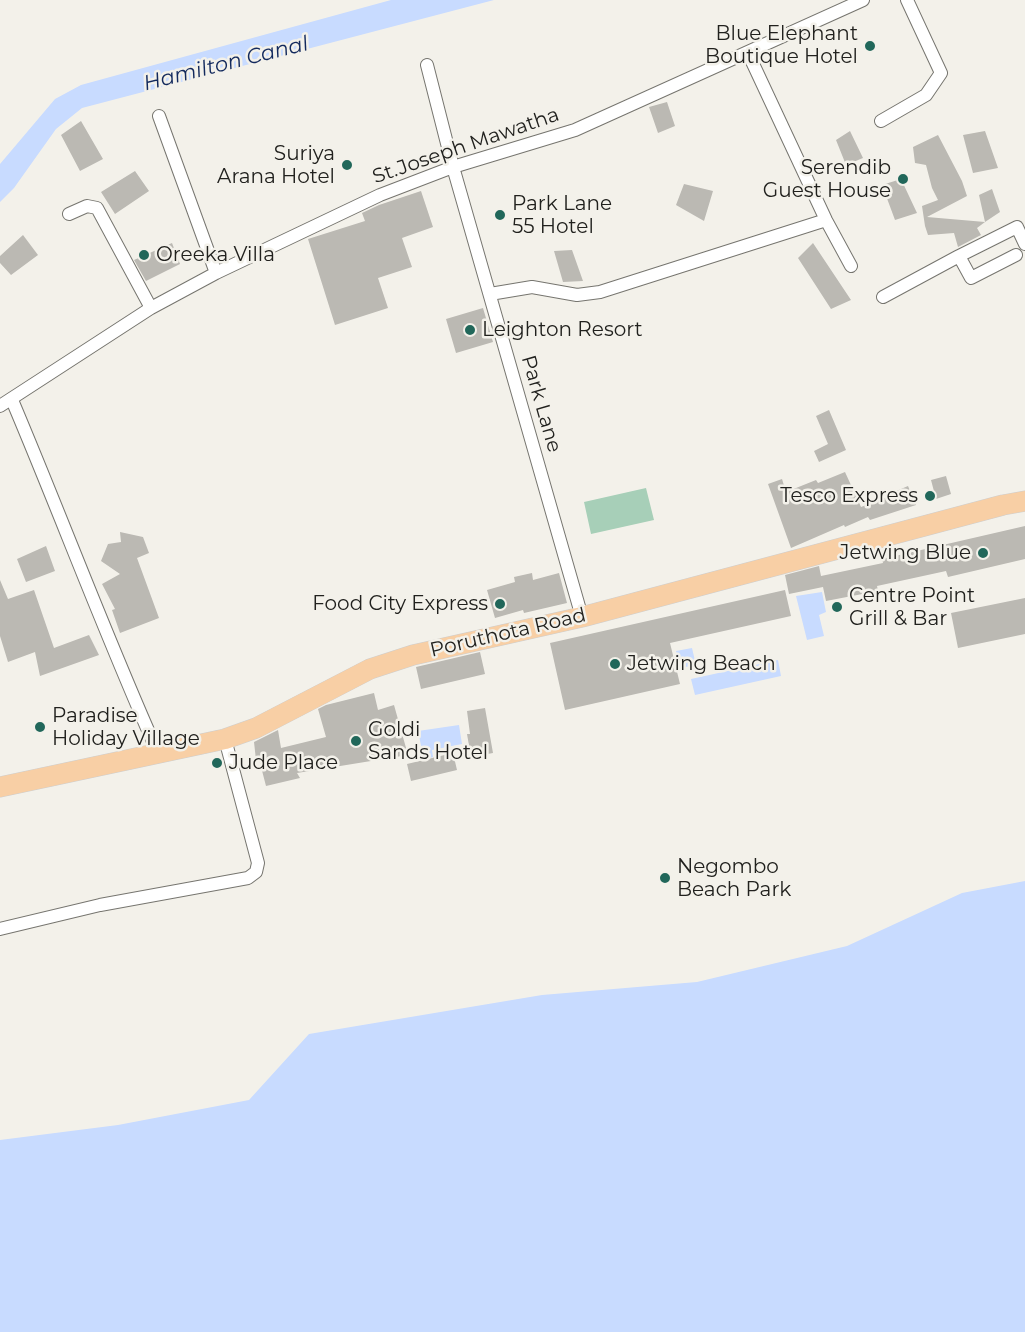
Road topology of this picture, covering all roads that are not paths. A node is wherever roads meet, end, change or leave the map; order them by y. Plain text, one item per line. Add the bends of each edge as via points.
1 (863, 0) edge
2 (907, 0) edge
3 (748, 53) junction
4 (427, 65) dead end
5 (159, 116) dead end
6 (881, 121) dead end
7 (453, 167) junction
8 (69, 214) dead end
9 (826, 220) junction
10 (1025, 244) edge
11 (958, 255) junction
12 (1016, 255) dead end
13 (851, 266) dead end
14 (216, 273) junction
15 (490, 294) junction
16 (882, 297) dead end
17 (152, 308) junction
18 (12, 400) junction
19 (0, 406) edge
20 (1025, 501) edge
21 (582, 617) junction
22 (225, 739) junction
23 (158, 753) junction
24 (1, 783) edge
25 (0, 929) edge

1 - 3 street, St.Joseph Mawatha
2 - 6 street via 941,74 926,95
3 - 7 street, St.Joseph Mawatha via 575,130
3 - 9 street
4 - 7 street, Park Lane
5 - 14 street
7 - 14 street, St.Joseph Mawatha via 380,195
7 - 15 street, Park Lane
8 - 17 street via 87,206 98,208
9 - 13 street
9 - 15 street via 600,292 577,295 532,287
10 - 11 street via 1017,227
11 - 12 street via 971,278
11 - 16 street
14 - 17 street, St.Joseph Mawatha
15 - 21 street, Park Lane
17 - 18 street, St.Joseph Mawatha
18 - 19 street, St.Joseph Mawatha
18 - 23 street
20 - 21 main road, Poruthota Road
21 - 22 main road, Poruthota Road via 413,655 370,669 256,728
22 - 23 main road, Poruthota Road
22 - 25 street via 258,863 256,872 248,878 100,905
23 - 24 main road, Poruthota Road

